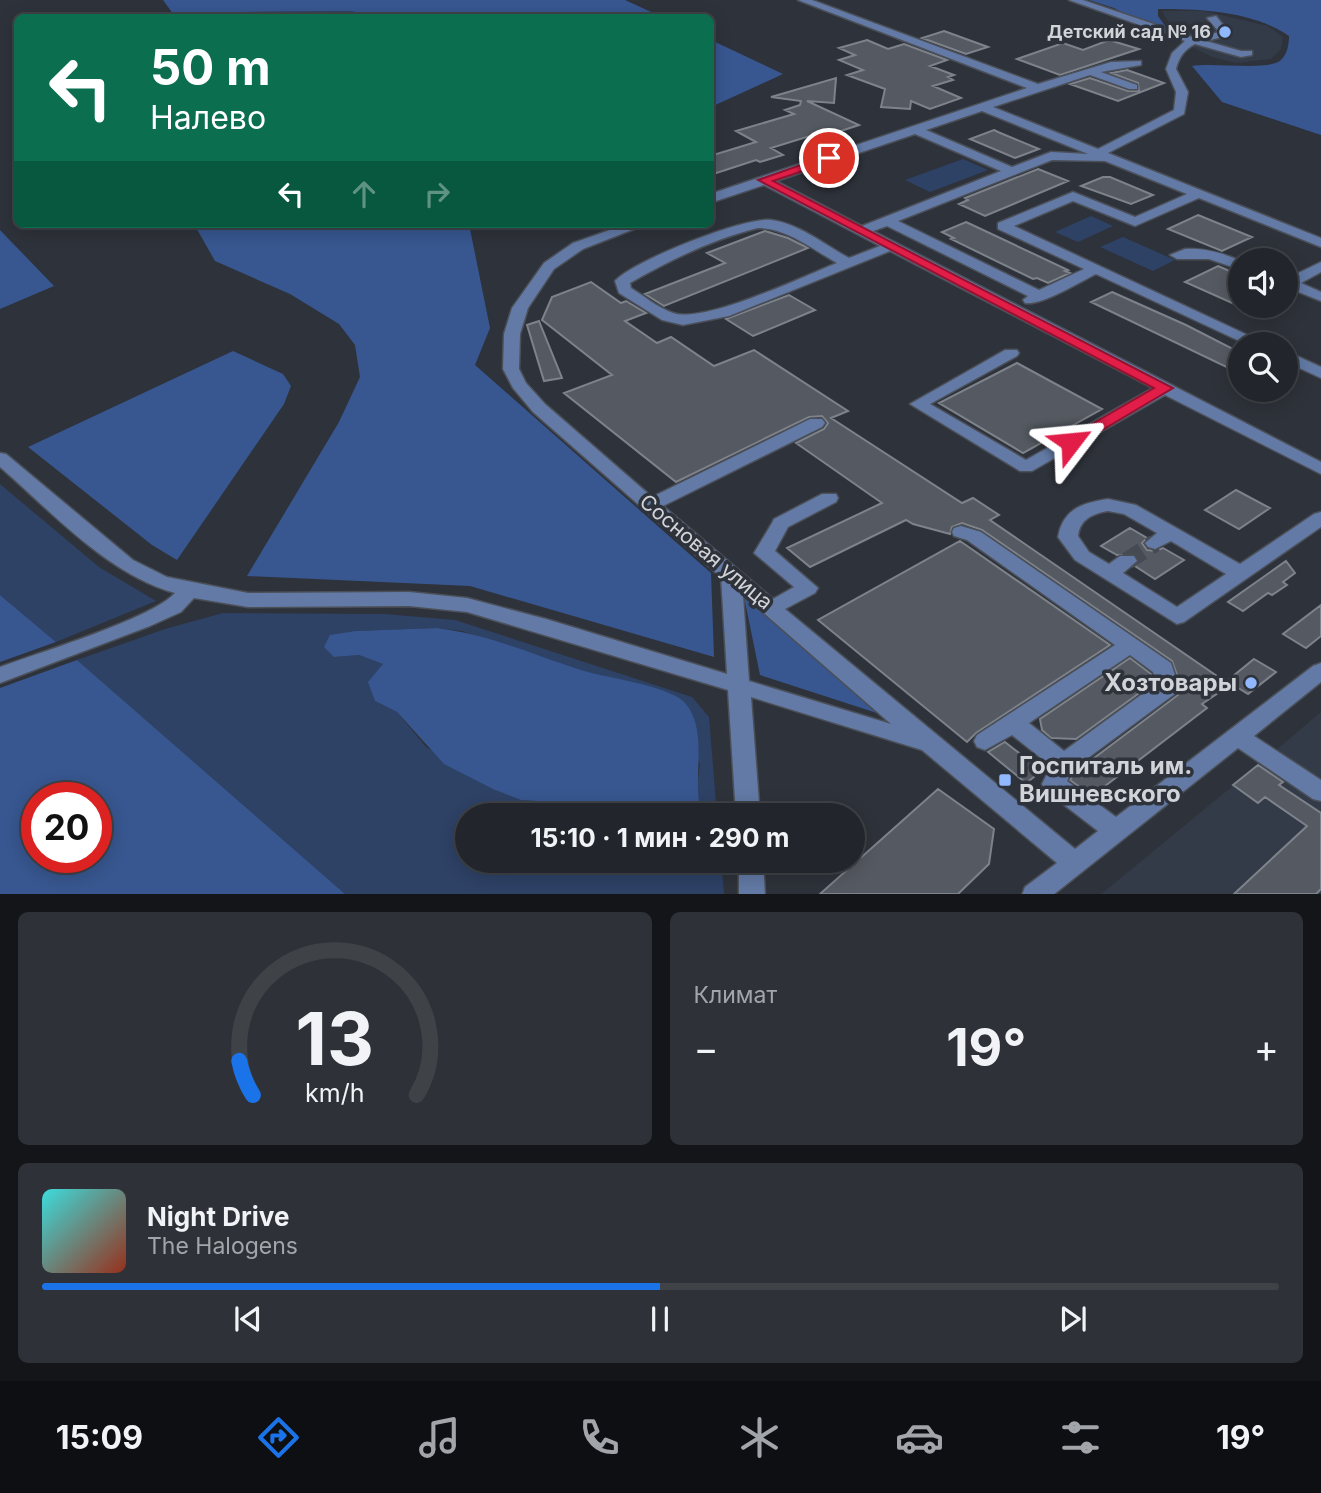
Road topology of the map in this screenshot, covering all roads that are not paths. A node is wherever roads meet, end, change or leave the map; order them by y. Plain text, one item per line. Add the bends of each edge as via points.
1 (803, 0) edge
2 (1074, 0) edge
3 (1212, 18) dead end
4 (1186, 28) dead end
5 (1222, 29) junction
6 (1194, 41) junction
7 (1248, 53) dead end
8 (1138, 63) dead end
9 (1091, 72) junction
10 (1133, 87) dead end
11 (1038, 88) junction
12 (983, 107) junction
13 (916, 130) junction
14 (1099, 153) junction
15 (1113, 159) junction
16 (1013, 171) junction
17 (764, 180) junction
18 (1198, 194) junction
19 (714, 198) edge
20 (888, 221) junction
21 (629, 228) edge
22 (861, 231) junction
23 (1321, 243) edge
24 (891, 246) junction
25 (1177, 255) dead end
26 (1228, 260) edge
27 (848, 263) junction
28 (1321, 266) edge
29 (1096, 269) junction
30 (1298, 270) edge
31 (1307, 274) junction
32 (1298, 278) edge
33 (1298, 287) edge
34 (1040, 296) junction
35 (1321, 297) edge
36 (1012, 308) junction
37 (1233, 332) edge
38 (1011, 353) dead end
39 (1298, 362) edge
40 (1321, 373) edge
41 (1166, 388) junction
42 (816, 423) dead end
43 (0, 458) edge
44 (1321, 469) edge
45 (829, 498) dead end
46 (650, 505) junction
47 (1321, 518) edge
48 (961, 532) dead end
49 (1127, 561) tunnel mouth
50 (1240, 572) junction
51 (731, 573) junction
52 (1109, 573) junction
53 (189, 590) junction
54 (772, 608) junction
55 (1130, 645) junction
56 (0, 675) edge
57 (1318, 678) edge
58 (740, 685) junction
59 (1013, 723) junction
60 (1239, 737) junction
61 (985, 741) dead end
62 (930, 744) junction
63 (1064, 763) junction
64 (1321, 792) edge
65 (747, 803) edge
66 (1116, 831) junction
67 (1075, 863) junction
68 (751, 873) edge
69 (752, 894) edge
70 (1034, 894) edge

1 - 11 street
2 - 6 street
3 - 5 street
4 - 5 street
5 - 6 street via 1223,34
6 - 7 street
6 - 14 street via 1183,46 1172,62 1182,92 1180,112
8 - 9 street
9 - 10 street
9 - 11 street
11 - 12 street
12 - 13 street
12 - 14 street
13 - 16 street
13 - 17 street
14 - 15 street
15 - 16 street via 1051,156
15 - 18 street
16 - 20 street
17 - 19 street
17 - 22 street
18 - 23 street
18 - 29 street via 1135,222 1073,196 1003,226
20 - 22 street
20 - 34 street
21 - 46 street, Сосновая улица via 578,246 549,267 520,309 512,334 512,369 539,408
22 - 24 street
24 - 27 street
24 - 36 street
25 - 26 street via 1191,251
27 - 27 street via 724,313 683,320 667,317 624,290 622,281 648,265 751,226 769,224
28 - 31 street
29 - 34 street
29 - 37 street
30 - 31 street
31 - 32 street
33 - 35 street
34 - 36 street
36 - 41 street
38 - 41 street via 918,404 1026,467
39 - 40 street
41 - 44 street
42 - 46 street
43 - 53 street via 126,565
45 - 54 street via 781,523 764,553 808,588
46 - 51 street, Сосновая улица
47 - 50 street
48 - 55 street via 974,536
49 - 52 street
50 - 52 street via 1177,617
50 - 52 street via 1164,537 1140,513 1118,506 1077,516 1067,530 1082,556
51 - 54 street, Сосновая улица
51 - 58 street
53 - 56 street via 174,607 144,621
53 - 58 street via 248,600 409,599 467,605
54 - 62 street, Сосновая улица
55 - 59 street
55 - 63 street via 1163,668 1168,687
57 - 60 street
58 - 62 street
58 - 65 street
59 - 61 street
59 - 63 street
60 - 64 street
60 - 66 street
62 - 67 street, Сосновая улица
63 - 66 street via 1054,783
66 - 67 street
67 - 70 street
68 - 69 street

